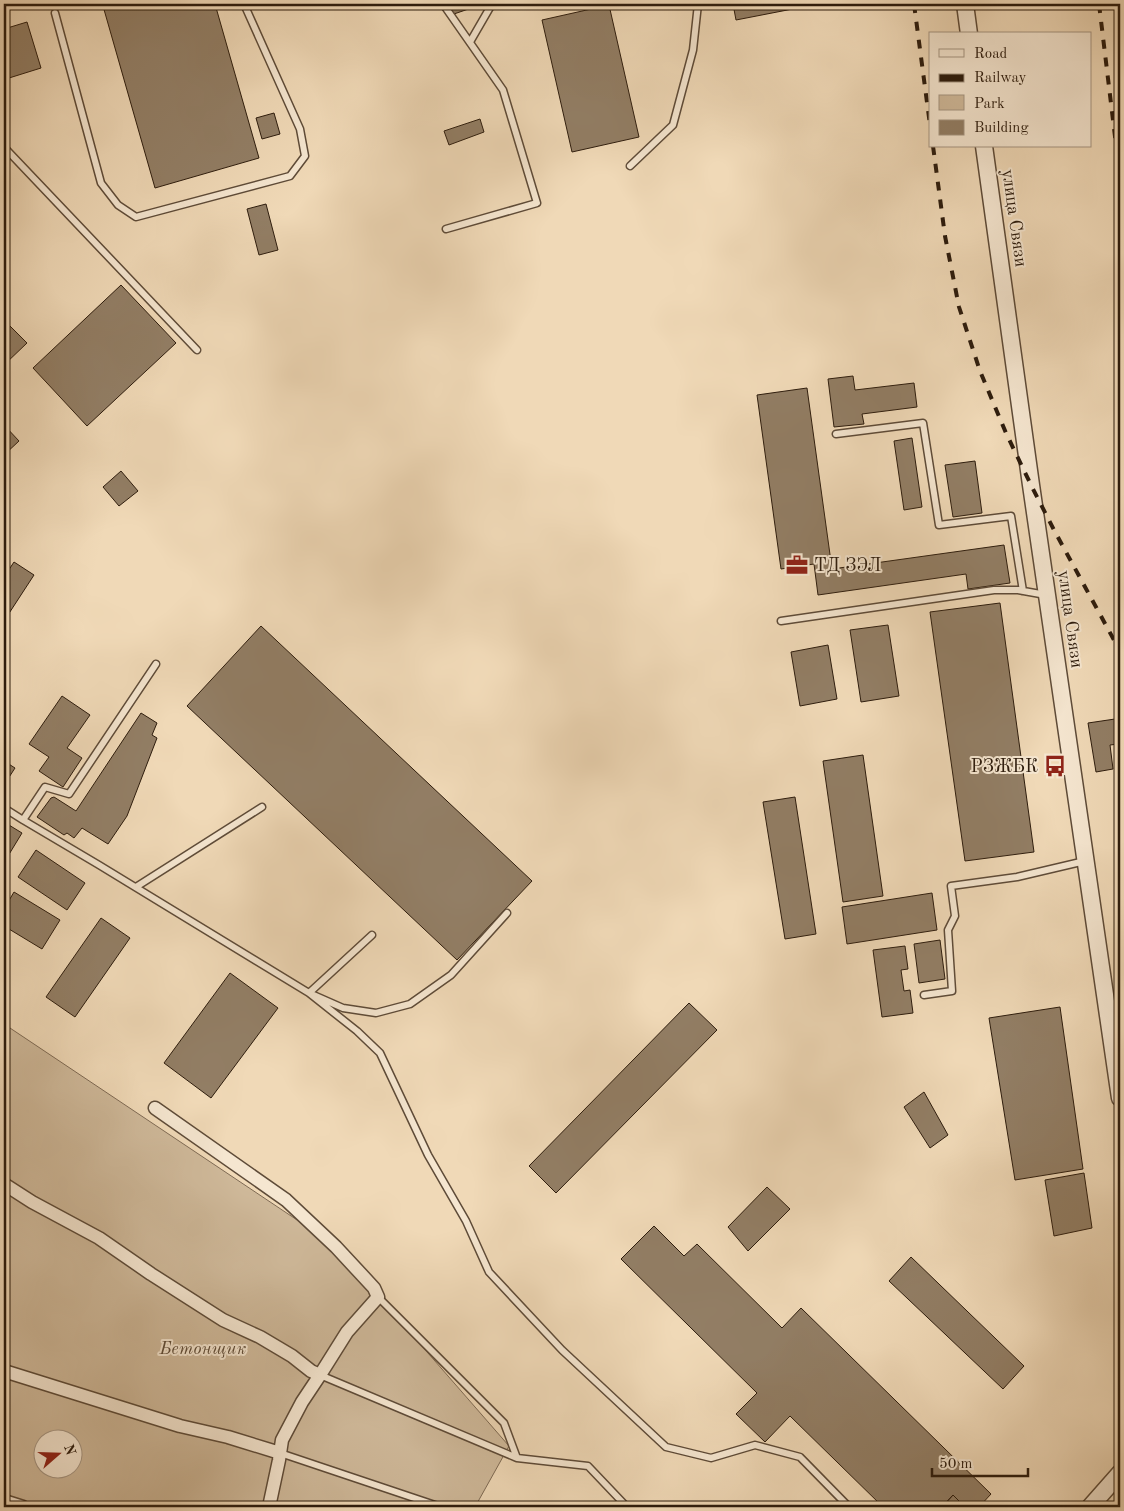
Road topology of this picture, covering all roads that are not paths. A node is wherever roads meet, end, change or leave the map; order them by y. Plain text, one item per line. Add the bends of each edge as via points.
1 (244, 4) edge
2 (443, 4) edge
3 (492, 4) edge
4 (698, 4) edge
5 (965, 4) edge
6 (55, 13) dead end
7 (969, 32) edge
8 (470, 42) junction
9 (4, 147) edge
10 (984, 148) edge
11 (630, 166) dead end
12 (446, 228) dead end
13 (197, 350) dead end
14 (836, 434) dead end
15 (1023, 591) junction
16 (1047, 595) junction
17 (781, 621) dead end
18 (156, 664) dead end
19 (262, 807) dead end
20 (4, 808) edge
21 (23, 820) junction
22 (1086, 861) junction
23 (136, 887) junction
24 (508, 913) dead end
25 (372, 935) dead end
26 (310, 993) junction
27 (924, 995) dead end
28 (1120, 1098) edge
29 (155, 1108) dead end
30 (4, 1184) edge
31 (378, 1297) junction
32 (4, 1371) edge
33 (320, 1375) junction
34 (280, 1453) junction
35 (517, 1458) junction
36 (1120, 1473) edge
37 (4, 1501) edge
38 (23, 1507) edge
39 (269, 1507) edge
40 (441, 1507) edge
41 (627, 1507) edge
42 (849, 1507) edge
43 (1090, 1507) edge

1 - 6 lane via 300,128 305,156 290,176 136,217 118,205 102,183
2 - 8 lane
3 - 8 lane
4 - 11 lane via 693,50 673,124
5 - 7 street
8 - 12 lane via 503,90 537,203
9 - 13 lane
10 - 16 street, улица Связи
14 - 15 lane via 923,423 938,525 1011,516
15 - 16 lane
15 - 17 lane via 994,590
16 - 22 street, улица Связи
18 - 21 lane via 69,794 45,787
19 - 23 lane
20 - 21 lane
21 - 23 lane
22 - 27 lane via 1017,877 951,886 955,916 948,930 952,991
22 - 28 street, улица Связи
23 - 26 lane
24 - 26 lane via 451,975 410,1004 376,1013 343,1008
25 - 26 lane
26 - 42 lane via 380,1053 489,1272 562,1350 666,1447 711,1458 755,1445 800,1457
29 - 31 street via 286,1200 336,1247 374,1288
30 - 33 street via 99,1238 223,1320 260,1337
31 - 33 street via 347,1332
31 - 35 lane via 504,1423
32 - 34 street via 180,1426
33 - 34 street via 282,1440
33 - 35 lane
34 - 39 street
34 - 40 lane
35 - 41 lane via 588,1466
36 - 43 street
37 - 38 street

